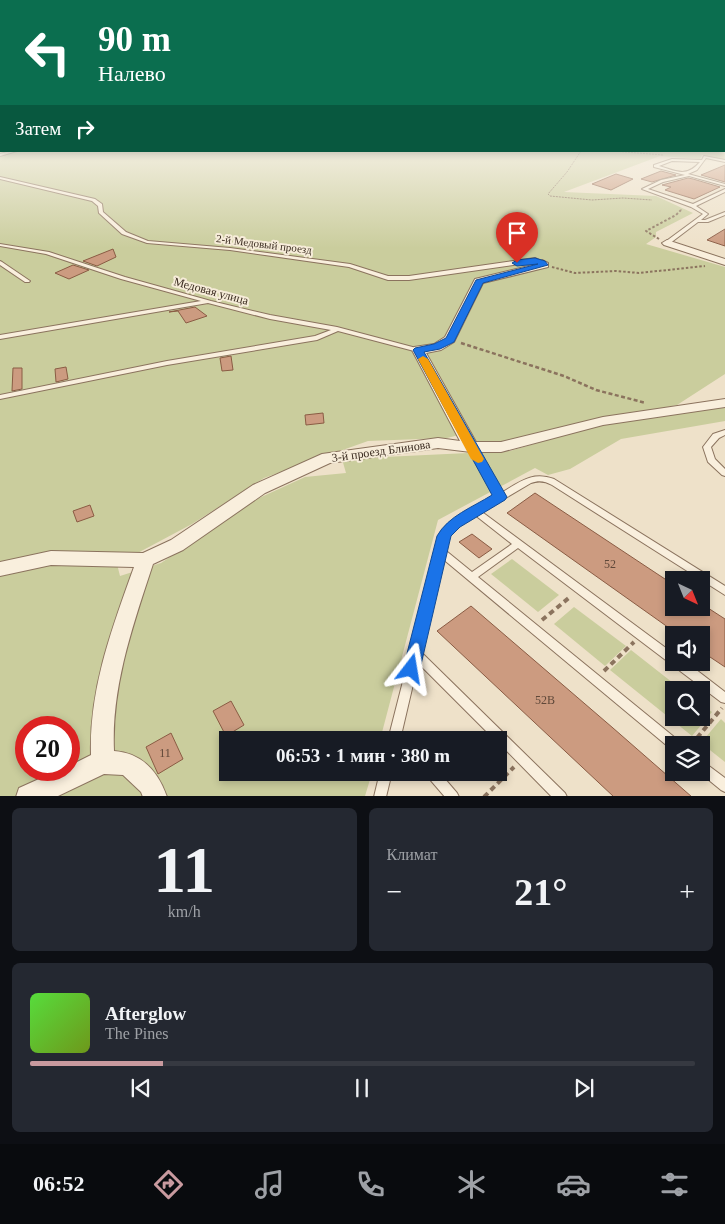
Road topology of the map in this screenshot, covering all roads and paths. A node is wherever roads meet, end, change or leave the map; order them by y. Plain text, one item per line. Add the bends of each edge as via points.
1 (566, 173) edge
2 (674, 173) edge
3 (680, 173) edge
4 (690, 173) edge
5 (687, 175) junction
6 (0, 178) edge
7 (662, 181) junction
8 (725, 185) edge
9 (725, 190) edge
10 (653, 200) dead end
11 (693, 206) junction
12 (682, 209) dead end
13 (725, 213) edge
14 (697, 221) junction
15 (667, 242) junction
16 (0, 244) edge
17 (725, 262) edge
18 (0, 263) edge
19 (543, 264) junction
20 (710, 266) dead end
21 (27, 281) dead end
22 (209, 302) junction
23 (337, 330) junction
24 (0, 337) edge
25 (450, 339) junction
26 (418, 350) junction
27 (0, 397) edge
28 (725, 403) edge
29 (653, 404) dead end
30 (725, 432) edge
31 (470, 447) junction
32 (725, 473) edge
33 (500, 497) junction
34 (475, 512) junction
35 (518, 544) junction
36 (440, 551) junction
37 (145, 560) junction
38 (0, 569) edge
39 (472, 577) junction
40 (579, 589) junction
41 (725, 591) edge
42 (533, 628) junction
43 (641, 636) junction
44 (415, 653) junction
45 (665, 653) edge
46 (689, 671) edge
47 (596, 680) junction
48 (725, 698) edge
49 (725, 705) edge
50 (398, 731) edge
51 (699, 736) edge
52 (665, 737) edge
53 (523, 759) junction
54 (102, 762) junction
55 (710, 774) edge
56 (384, 781) edge
57 (440, 781) edge
58 (725, 786) edge
59 (28, 796) edge
60 (155, 796) edge
61 (380, 796) edge
62 (453, 796) edge
63 (484, 796) edge
64 (561, 796) edge

1 - 10 path via 548,194 550,196
2 - 7 lane
3 - 5 lane
4 - 5 lane
5 - 7 lane
5 - 8 lane
6 - 19 lane, 2-й Медовый проезд via 93,200 100,205 100,212 124,232 147,242 230,249 350,266 388,278 409,278 535,260
7 - 11 lane via 644,190
9 - 11 lane
11 - 14 lane via 706,214
12 - 15 path via 646,231
13 - 14 lane
14 - 15 lane
15 - 17 street
16 - 22 lane, Медовая улица via 47,253
18 - 21 lane
19 - 20 path via 575,273 616,271 639,274
19 - 25 street via 479,281
22 - 23 lane, Медовая улица
22 - 24 lane
23 - 26 lane, Медовая улица
23 - 27 lane via 317,338 167,363
25 - 26 street via 436,347
25 - 29 path via 564,376 596,390
26 - 31 street
28 - 31 street, 3-й проезд Блинова via 604,421 501,447
30 - 32 lane via 716,436 707,447 711,460
31 - 33 lane
31 - 37 street, 3-й проезд Блинова via 438,443 327,458 259,489 177,545
33 - 34 lane
33 - 41 lane via 528,481 547,478
34 - 35 lane
34 - 36 lane via 448,529
35 - 39 lane
35 - 40 lane
36 - 39 lane
36 - 44 lane
37 - 38 street, 3-й проезд Блинова via 51,558
37 - 54 street via 110,671 100,740
39 - 42 lane
40 - 42 path
40 - 43 lane
42 - 47 lane
43 - 45 lane
43 - 47 path
44 - 50 lane
44 - 53 lane
46 - 48 lane
47 - 52 lane
49 - 51 path
53 - 63 path
53 - 64 lane
54 - 59 street
54 - 60 street via 128,764 151,784
55 - 58 lane
56 - 61 lane
57 - 62 lane

